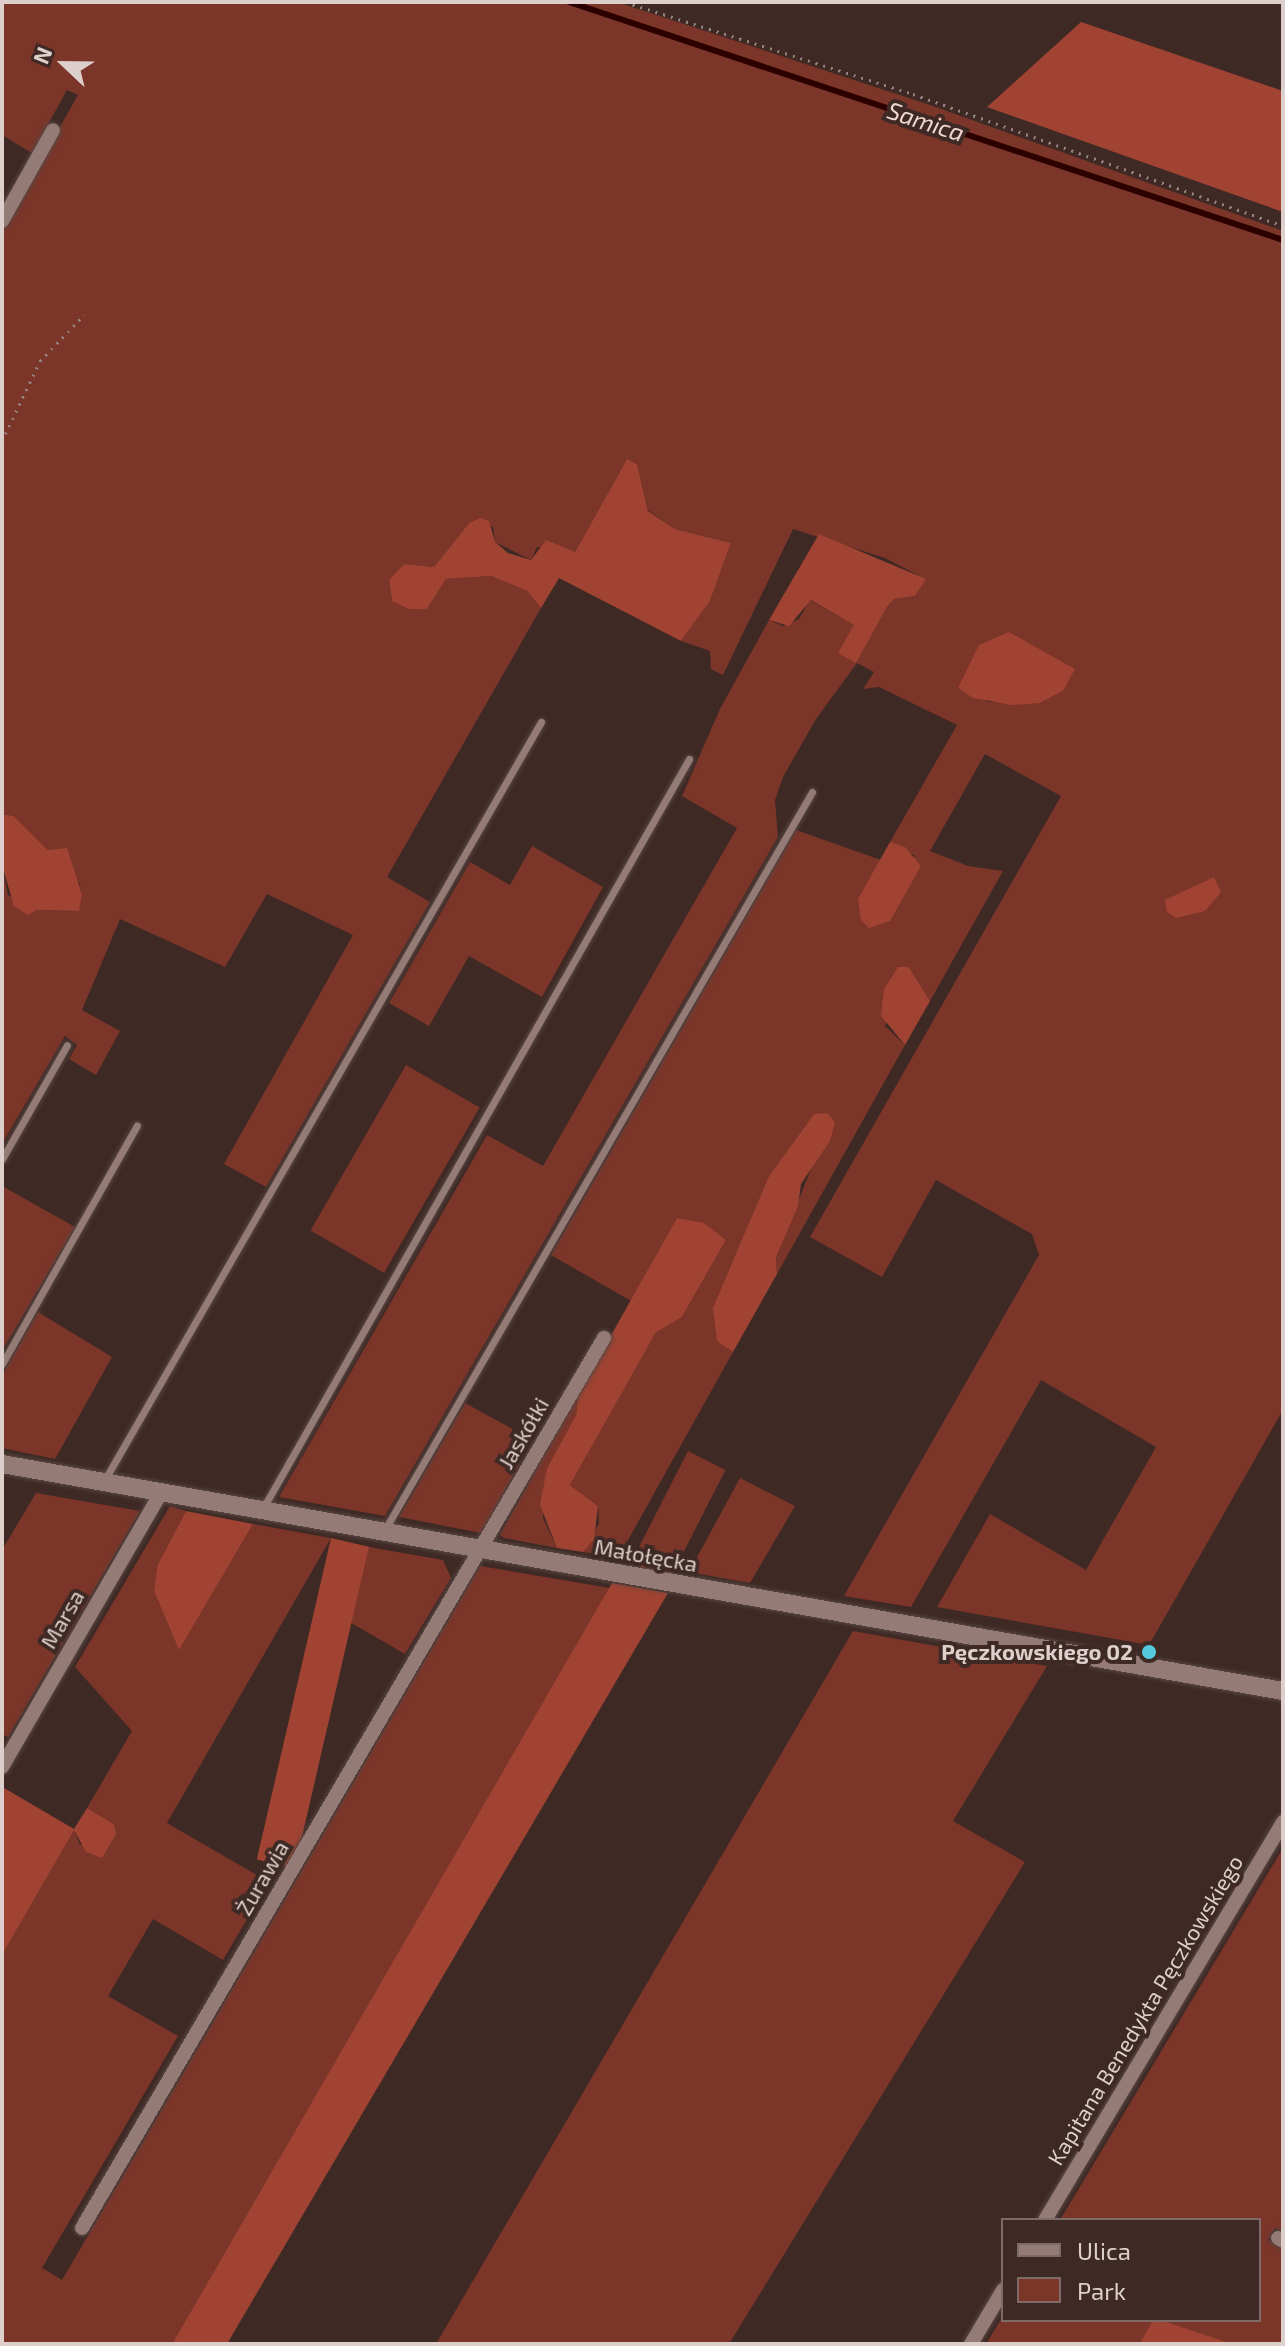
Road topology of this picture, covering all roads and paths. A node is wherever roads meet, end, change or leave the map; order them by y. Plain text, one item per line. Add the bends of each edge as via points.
1 (625, 2) edge
2 (53, 130) dead end
3 (2, 221) edge
4 (1283, 226) edge
5 (84, 315) dead end
6 (2, 441) edge
7 (541, 722) dead end
8 (689, 759) dead end
9 (812, 792) dead end
10 (67, 1045) dead end
11 (137, 1125) dead end
12 (2, 1159) edge
13 (604, 1338) dead end
14 (2, 1364) edge
15 (2, 1464) edge
16 (103, 1483) junction
17 (161, 1493) junction
18 (261, 1512) junction
19 (383, 1533) junction
20 (480, 1551) junction
21 (1283, 1691) edge
22 (2, 1767) edge
23 (1283, 1822) edge
24 (1046, 2218) edge
25 (82, 2228) dead end
26 (1001, 2293) edge
27 (971, 2344) edge

1 - 4 path via 913,94
2 - 3 street
5 - 6 path via 40,361
7 - 16 lane
8 - 18 lane
9 - 19 lane
10 - 12 lane
11 - 14 lane
13 - 20 street, Jaskółki
15 - 16 street, Małołęcka
16 - 17 street, Małołęcka
17 - 18 street, Małołęcka
17 - 22 street, Marsa
18 - 19 street, Małołęcka
19 - 20 street, Małołęcka
20 - 21 street, Małołęcka
20 - 25 street, Żurawia
23 - 24 street, Kapitana Benedykta Pęczkowskiego
26 - 27 street

